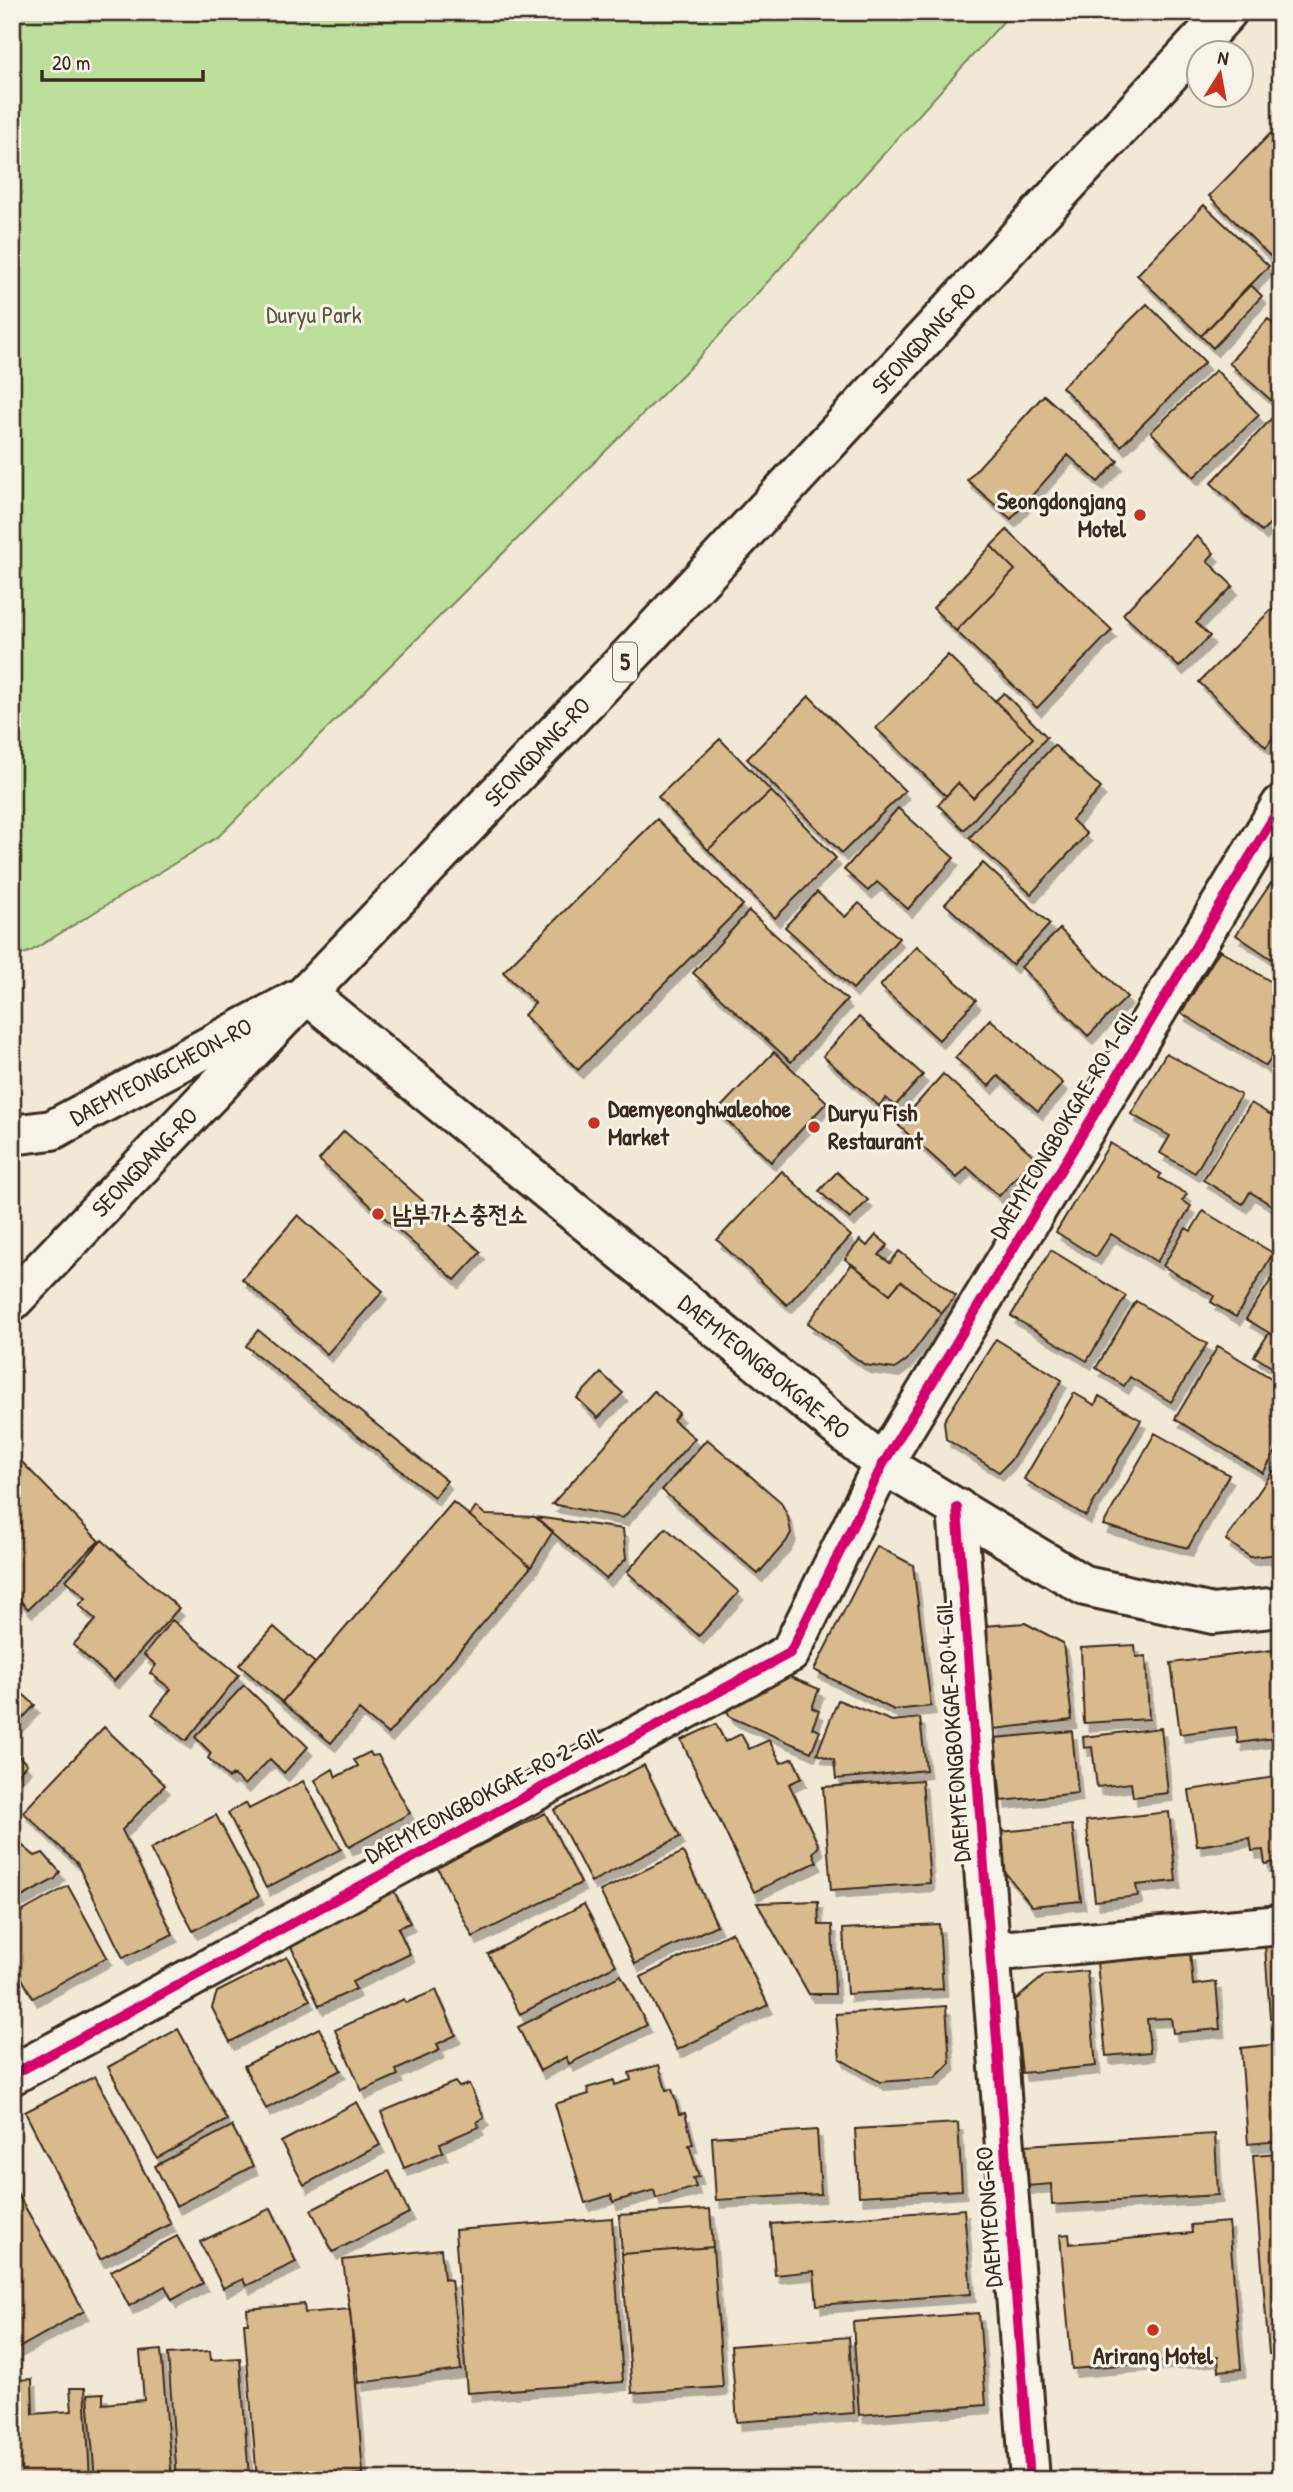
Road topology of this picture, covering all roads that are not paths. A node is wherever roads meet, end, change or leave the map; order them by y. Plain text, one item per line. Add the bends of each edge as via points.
1 (1227, 12) edge
2 (1281, 805) edge
3 (307, 994) junction
4 (12, 1135) edge
5 (12, 1301) edge
6 (883, 1464) junction
7 (957, 1508) junction
8 (1281, 1607) edge
9 (1281, 1924) edge
10 (990, 1952) junction
11 (12, 2075) edge
12 (1030, 2480) edge

1 - 3 street, SEONGDANG-RO / 5 via 642,643
2 - 6 street, DAEMYEONGBOKGAE-RO 1-GIL
3 - 4 street, DAEMYEONGCHEON-RO via 52,1130
3 - 5 street, SEONGDANG-RO / 5
3 - 6 street, DAEMYEONGBOKGAE-RO
6 - 7 street, DAEMYEONGBOKGAE-RO
6 - 11 street, DAEMYEONGBOKGAE-RO 2-GIL via 790,1653
7 - 8 street, DAEMYEONGBOKGAE-RO via 1085,1586 1213,1614
7 - 10 street, DAEMYEONGBOKGAE-RO 4-GIL
9 - 10 street
10 - 12 street, DAEMYEONG-RO

